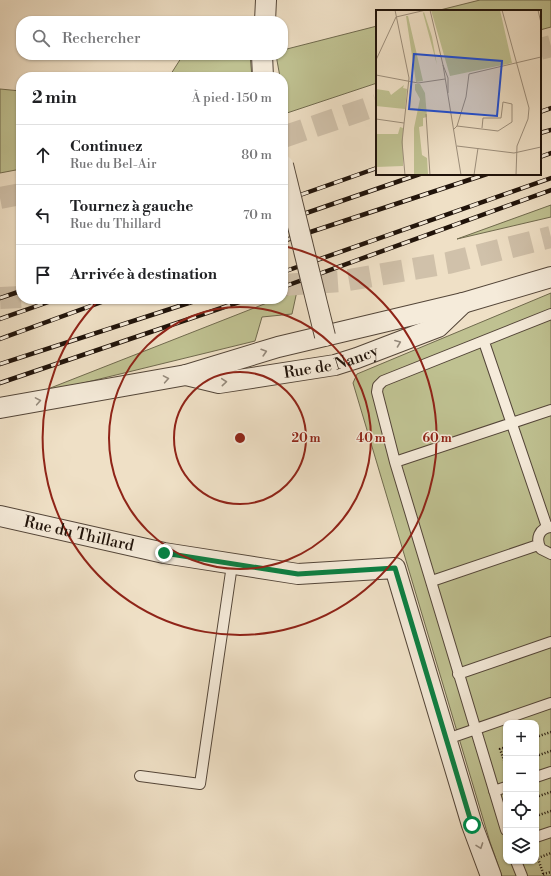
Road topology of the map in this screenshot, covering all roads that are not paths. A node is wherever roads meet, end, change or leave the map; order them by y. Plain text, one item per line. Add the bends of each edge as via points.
1 (266, 0) edge
2 (265, 16) edge
3 (262, 60) edge
4 (263, 72) edge
5 (288, 185) edge
6 (551, 277) edge
7 (463, 303) junction
8 (551, 314) edge
9 (325, 336) junction
10 (484, 342) junction
11 (186, 375) junction
12 (0, 408) edge
13 (551, 410) edge
14 (512, 423) junction
15 (395, 462) junction
16 (546, 509) edge
17 (0, 516) edge
18 (549, 527) edge
19 (538, 544) junction
20 (551, 554) edge
21 (232, 565) junction
22 (432, 581) junction
23 (551, 642) edge
24 (458, 674) junction
25 (551, 703) edge
26 (476, 729) junction
27 (447, 739) junction
28 (551, 772) edge
29 (140, 776) dead end
30 (539, 776) edge
31 (503, 788) edge
32 (494, 792) junction
33 (505, 828) edge
34 (551, 832) edge
35 (539, 836) edge
36 (517, 864) edge
37 (491, 876) edge
38 (522, 876) edge

1 - 2 street
3 - 4 street
5 - 9 street, bridge
6 - 7 street, Rue de Nancy
7 - 9 street, Rue de Nancy
11 -> 7 street, Rue de Nancy via 219,383 335,365 438,327
8 - 10 lane
11 -> 9 street, Rue de Nancy via 278,347
10 - 14 lane
10 - 15 lane via 383,381 378,386 378,399
12 -> 11 street, Rue de Nancy
13 - 14 lane
14 - 15 lane
14 - 16 lane
15 - 22 lane
16 - 18 lane
17 - 21 street, Rue du Thillard via 164,553
18 - 19 lane via 540,532
19 - 20 lane via 545,552
19 - 22 lane
21 - 27 street, Rue du Thillard via 298,574 395,568
21 - 29 lane via 200,784
22 - 24 lane
23 - 24 lane
24 - 26 lane
25 - 26 lane
26 - 27 lane
26 - 32 lane
27 -> 37 street via 472,825
28 - 30 lane
31 - 32 lane
32 - 33 lane
34 - 35 lane
36 - 38 lane

